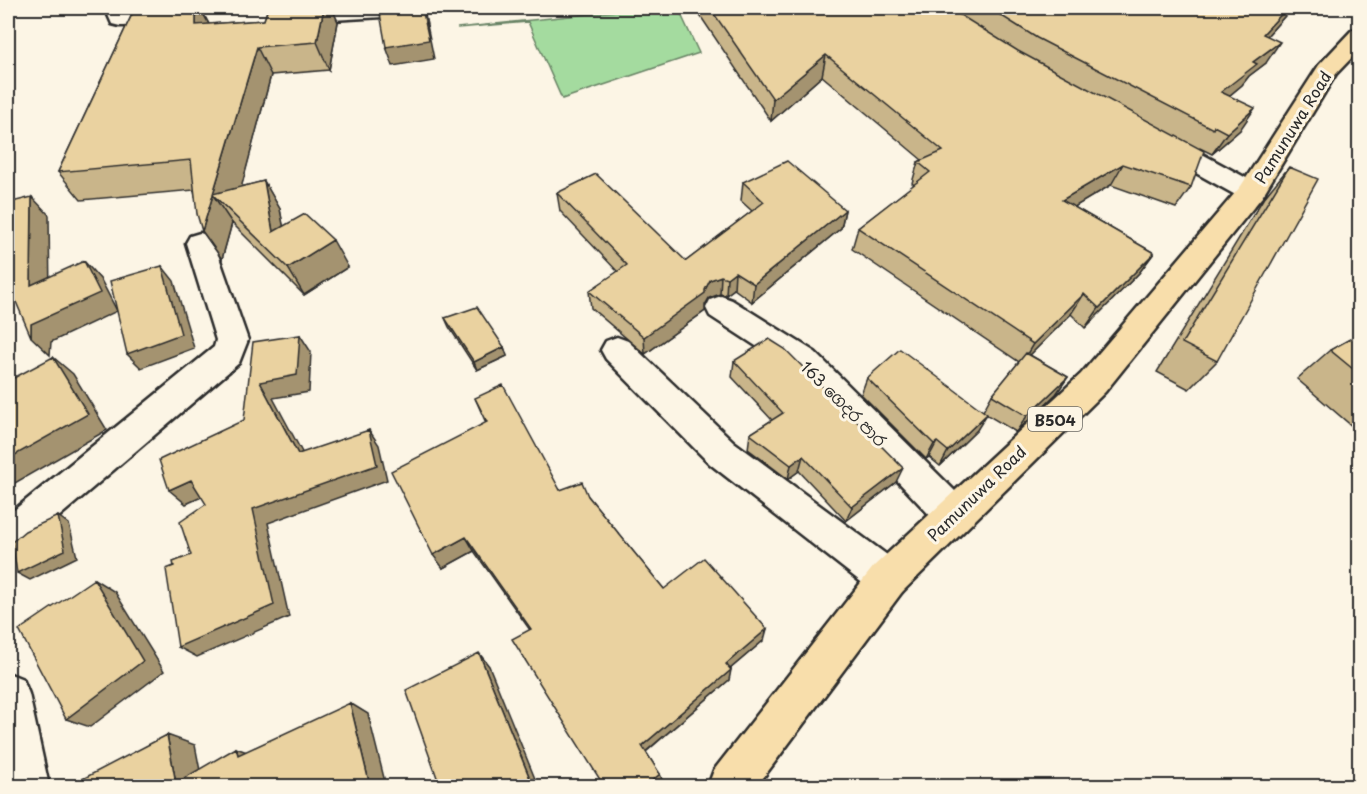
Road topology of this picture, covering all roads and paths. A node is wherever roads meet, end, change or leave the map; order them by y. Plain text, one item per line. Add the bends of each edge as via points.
1 (116, 8) edge
2 (417, 8) edge
3 (1359, 35) edge
4 (1140, 132) edge
5 (1251, 192) junction
6 (200, 243) edge
7 (721, 308) dead end
8 (617, 350) dead end
9 (953, 514) junction
10 (8, 537) edge
11 (888, 579) junction
12 (8, 694) edge
13 (27, 786) edge
14 (730, 786) edge

1 - 2 street via 120,19 246,18
3 - 5 main road, Pamunuwa Road / B504 via 1327,70
4 - 5 street
5 - 9 main road, Pamunuwa Road / B504 via 1093,383
6 - 10 street via 232,340 228,354
7 - 9 street, 163 ගෙදර පාර via 804,361
8 - 11 street via 722,453
9 - 11 main road, Pamunuwa Road / B504
11 - 14 main road, Pamunuwa Road / B504
12 - 13 street

